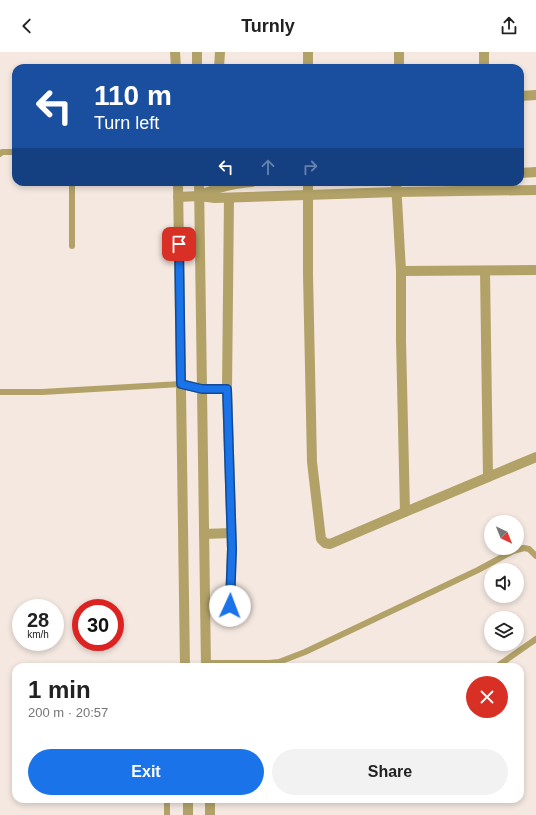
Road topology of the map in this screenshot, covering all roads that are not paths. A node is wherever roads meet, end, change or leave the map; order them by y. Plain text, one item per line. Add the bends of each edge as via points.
1 (175, 52) edge
2 (197, 52) edge
3 (220, 52) edge
4 (308, 52) edge
5 (399, 52) edge
6 (484, 52) edge
7 (176, 64) edge
8 (197, 64) edge
9 (220, 64) edge
10 (308, 64) edge
11 (399, 64) edge
12 (484, 64) edge
13 (536, 95) edge
14 (524, 96) edge
15 (12, 152) edge
16 (0, 154) edge
17 (536, 172) edge
18 (524, 173) edge
19 (72, 186) edge
20 (178, 186) edge
21 (198, 186) edge
22 (223, 186) edge
23 (308, 186) edge
24 (396, 187) edge
25 (536, 190) edge
26 (308, 195) junction
27 (199, 196) junction
28 (178, 197) junction
29 (229, 198) junction
30 (72, 246) dead end
31 (536, 270) edge
32 (401, 271) junction
33 (485, 271) junction
34 (181, 384) junction
35 (202, 389) junction
36 (227, 389) junction
37 (0, 392) edge
38 (536, 457) edge
39 (488, 477) junction
40 (405, 512) junction
41 (231, 533) junction
42 (204, 534) junction
43 (536, 556) edge
44 (229, 621) dead end
45 (536, 638) edge
46 (185, 663) edge
47 (206, 663) edge
48 (269, 663) edge
49 (502, 663) edge
50 (167, 803) edge
51 (188, 803) edge
52 (210, 803) edge
53 (167, 815) edge
54 (188, 815) edge
55 (210, 815) edge

1 - 7 street
2 - 8 street
3 - 9 street
4 - 10 street
5 - 11 street
6 - 12 street
13 - 14 street
15 - 16 lane
17 - 18 street
19 - 30 lane
20 - 28 street
21 - 27 street
22 - 27 street
23 - 26 street
24 - 25 street
24 - 26 street
24 - 32 street
26 - 29 street
26 - 40 street via 312,462 321,539 330,544
27 - 28 street
27 - 29 street
27 - 35 street
28 - 34 street
29 - 36 street
31 - 33 street
32 - 33 street
32 - 40 street via 400,340
33 - 39 street
34 - 35 street
34 - 37 lane
34 - 46 street
35 - 36 street
35 - 42 street
36 - 41 street
38 - 39 street
39 - 40 street
41 - 42 street
41 - 44 street
42 - 47 street
43 - 48 lane via 524,548 513,552 319,645 279,662
45 - 49 lane
50 - 53 lane
51 - 54 street
52 - 55 street

